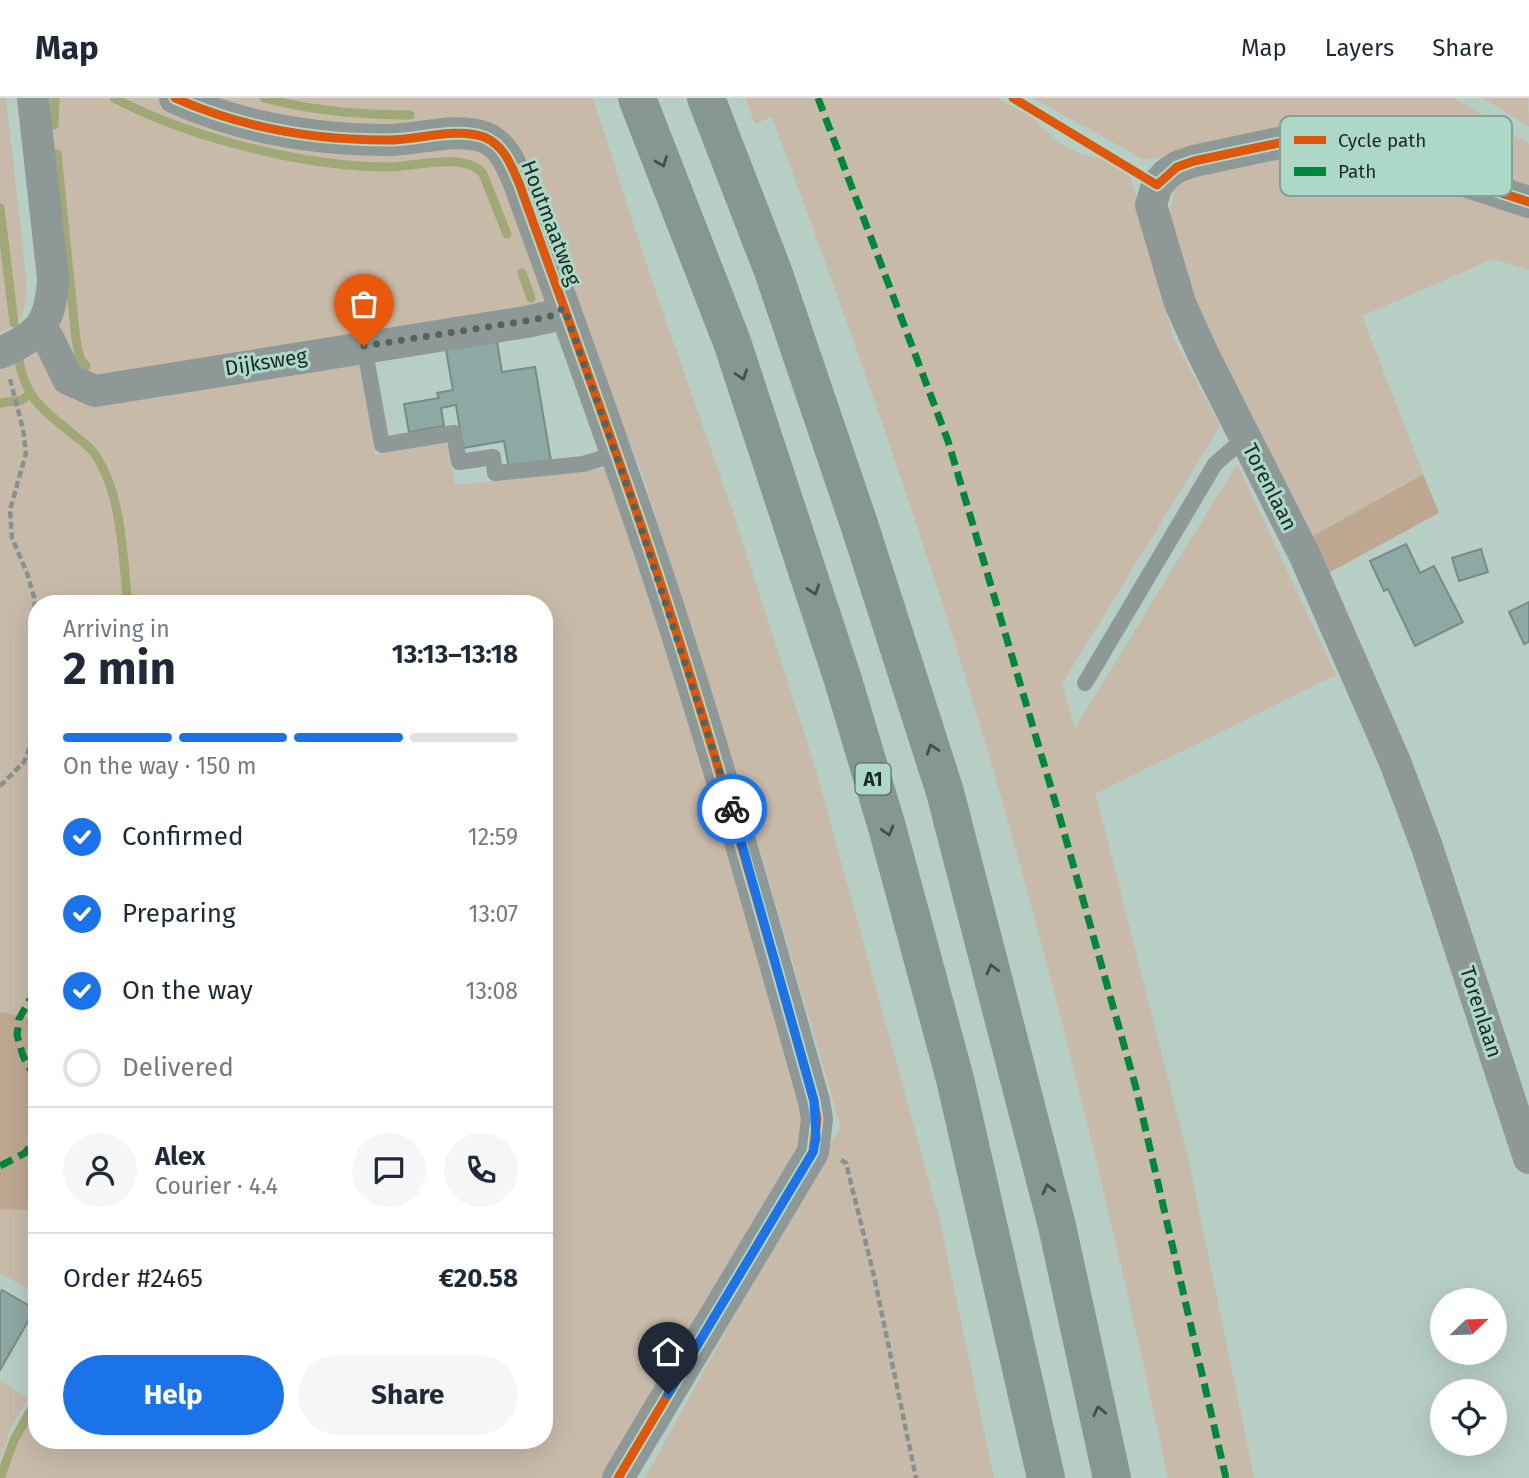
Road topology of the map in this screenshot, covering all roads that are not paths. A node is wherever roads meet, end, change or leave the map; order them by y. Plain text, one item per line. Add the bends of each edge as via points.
1 (33, 98) edge
2 (175, 98) edge
3 (637, 98) edge
4 (706, 98) edge
5 (1280, 143) edge
6 (1511, 196) edge
7 (1529, 202) edge
8 (564, 308) junction
9 (41, 328) junction
10 (364, 346) junction
11 (0, 353) edge
12 (1245, 438) junction
13 (617, 454) junction
14 (1085, 683) dead end
15 (1529, 1158) edge
16 (618, 1478) edge
17 (1046, 1478) edge
18 (1112, 1478) edge

1 - 9 street via 53,278 48,317
2 - 8 street, Houtmaatweg via 239,121 324,138 406,140 460,134 482,136 495,143 509,158
3 -> 17 highway, A1 via 732,342 871,774 955,1079
18 -> 4 highway via 1057,1226 945,792 773,271
5 - 12 street, Torenlaan via 1177,167 1157,185 1151,205 1180,303
6 - 7 street, Torenlaan
8 - 10 street, Dijksweg via 549,317
8 - 13 street, Houtmaatweg
9 - 10 street, Dijksweg via 68,379 95,391
9 - 11 street
10 - 13 lane via 382,445 454,433 459,462 493,457 495,473 583,464
12 - 14 lane via 1215,464
12 - 15 street, Torenlaan via 1305,556 1395,762
13 - 16 street, Houtmaatweg via 737,825 814,1101 816,1138 813,1152

